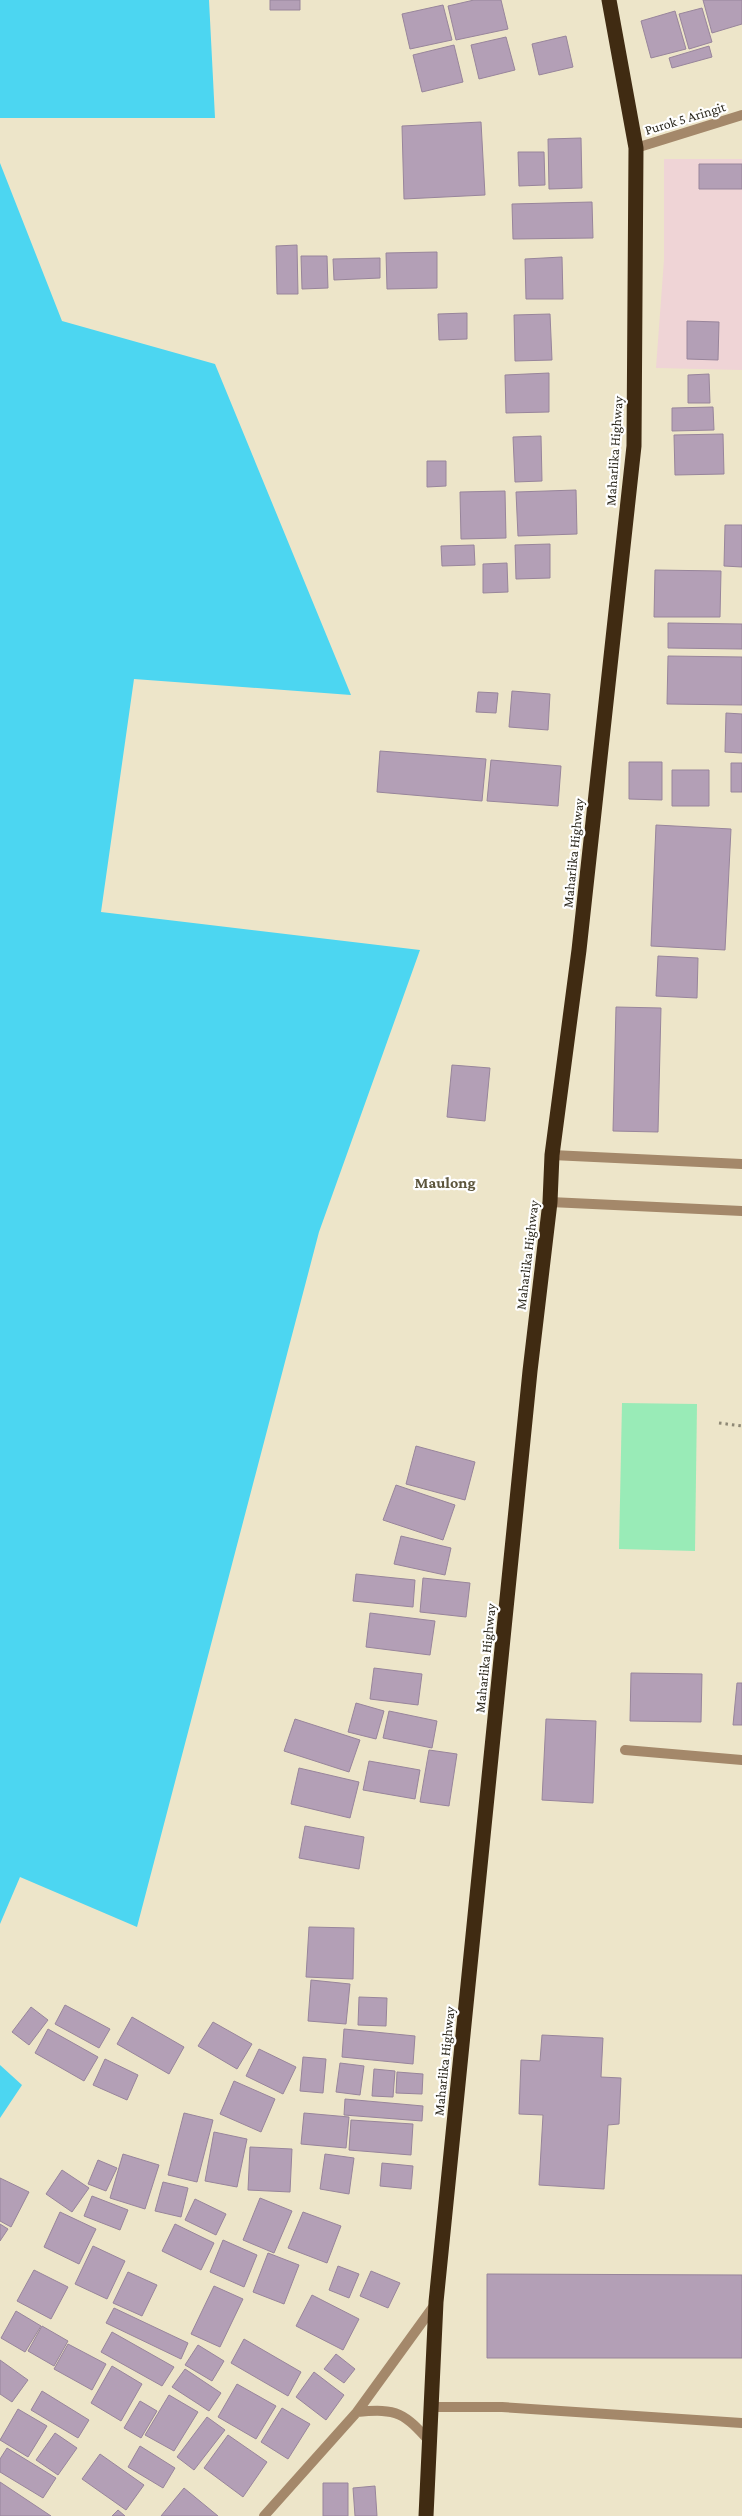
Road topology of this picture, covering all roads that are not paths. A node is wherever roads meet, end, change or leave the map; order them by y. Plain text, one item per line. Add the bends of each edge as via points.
1 (610, 0) edge
2 (742, 115) edge
3 (636, 148) junction
4 (552, 1155) junction
5 (742, 1164) edge
6 (550, 1202) junction
7 (742, 1211) edge
8 (625, 1750) dead end
9 (742, 1760) edge
10 (436, 2302) junction
11 (433, 2407) junction
12 (357, 2412) junction
13 (742, 2423) edge
14 (431, 2443) junction
15 (264, 2516) edge
16 (426, 2516) edge

1 - 3 highway, Maharlika Highway
2 - 3 street, Purok 5 Aringit
3 - 4 highway, Maharlika Highway via 634,446 579,950
4 - 5 street
4 - 6 highway, Maharlika Highway
6 - 7 street
6 - 10 highway, Maharlika Highway
8 - 9 street
10 - 11 highway, Maharlika Highway
10 - 12 street
11 - 13 street via 502,2407
11 - 14 highway, Maharlika Highway
12 - 14 street via 380,2409 402,2414
12 - 15 street
14 - 16 highway, Maharlika Highway

